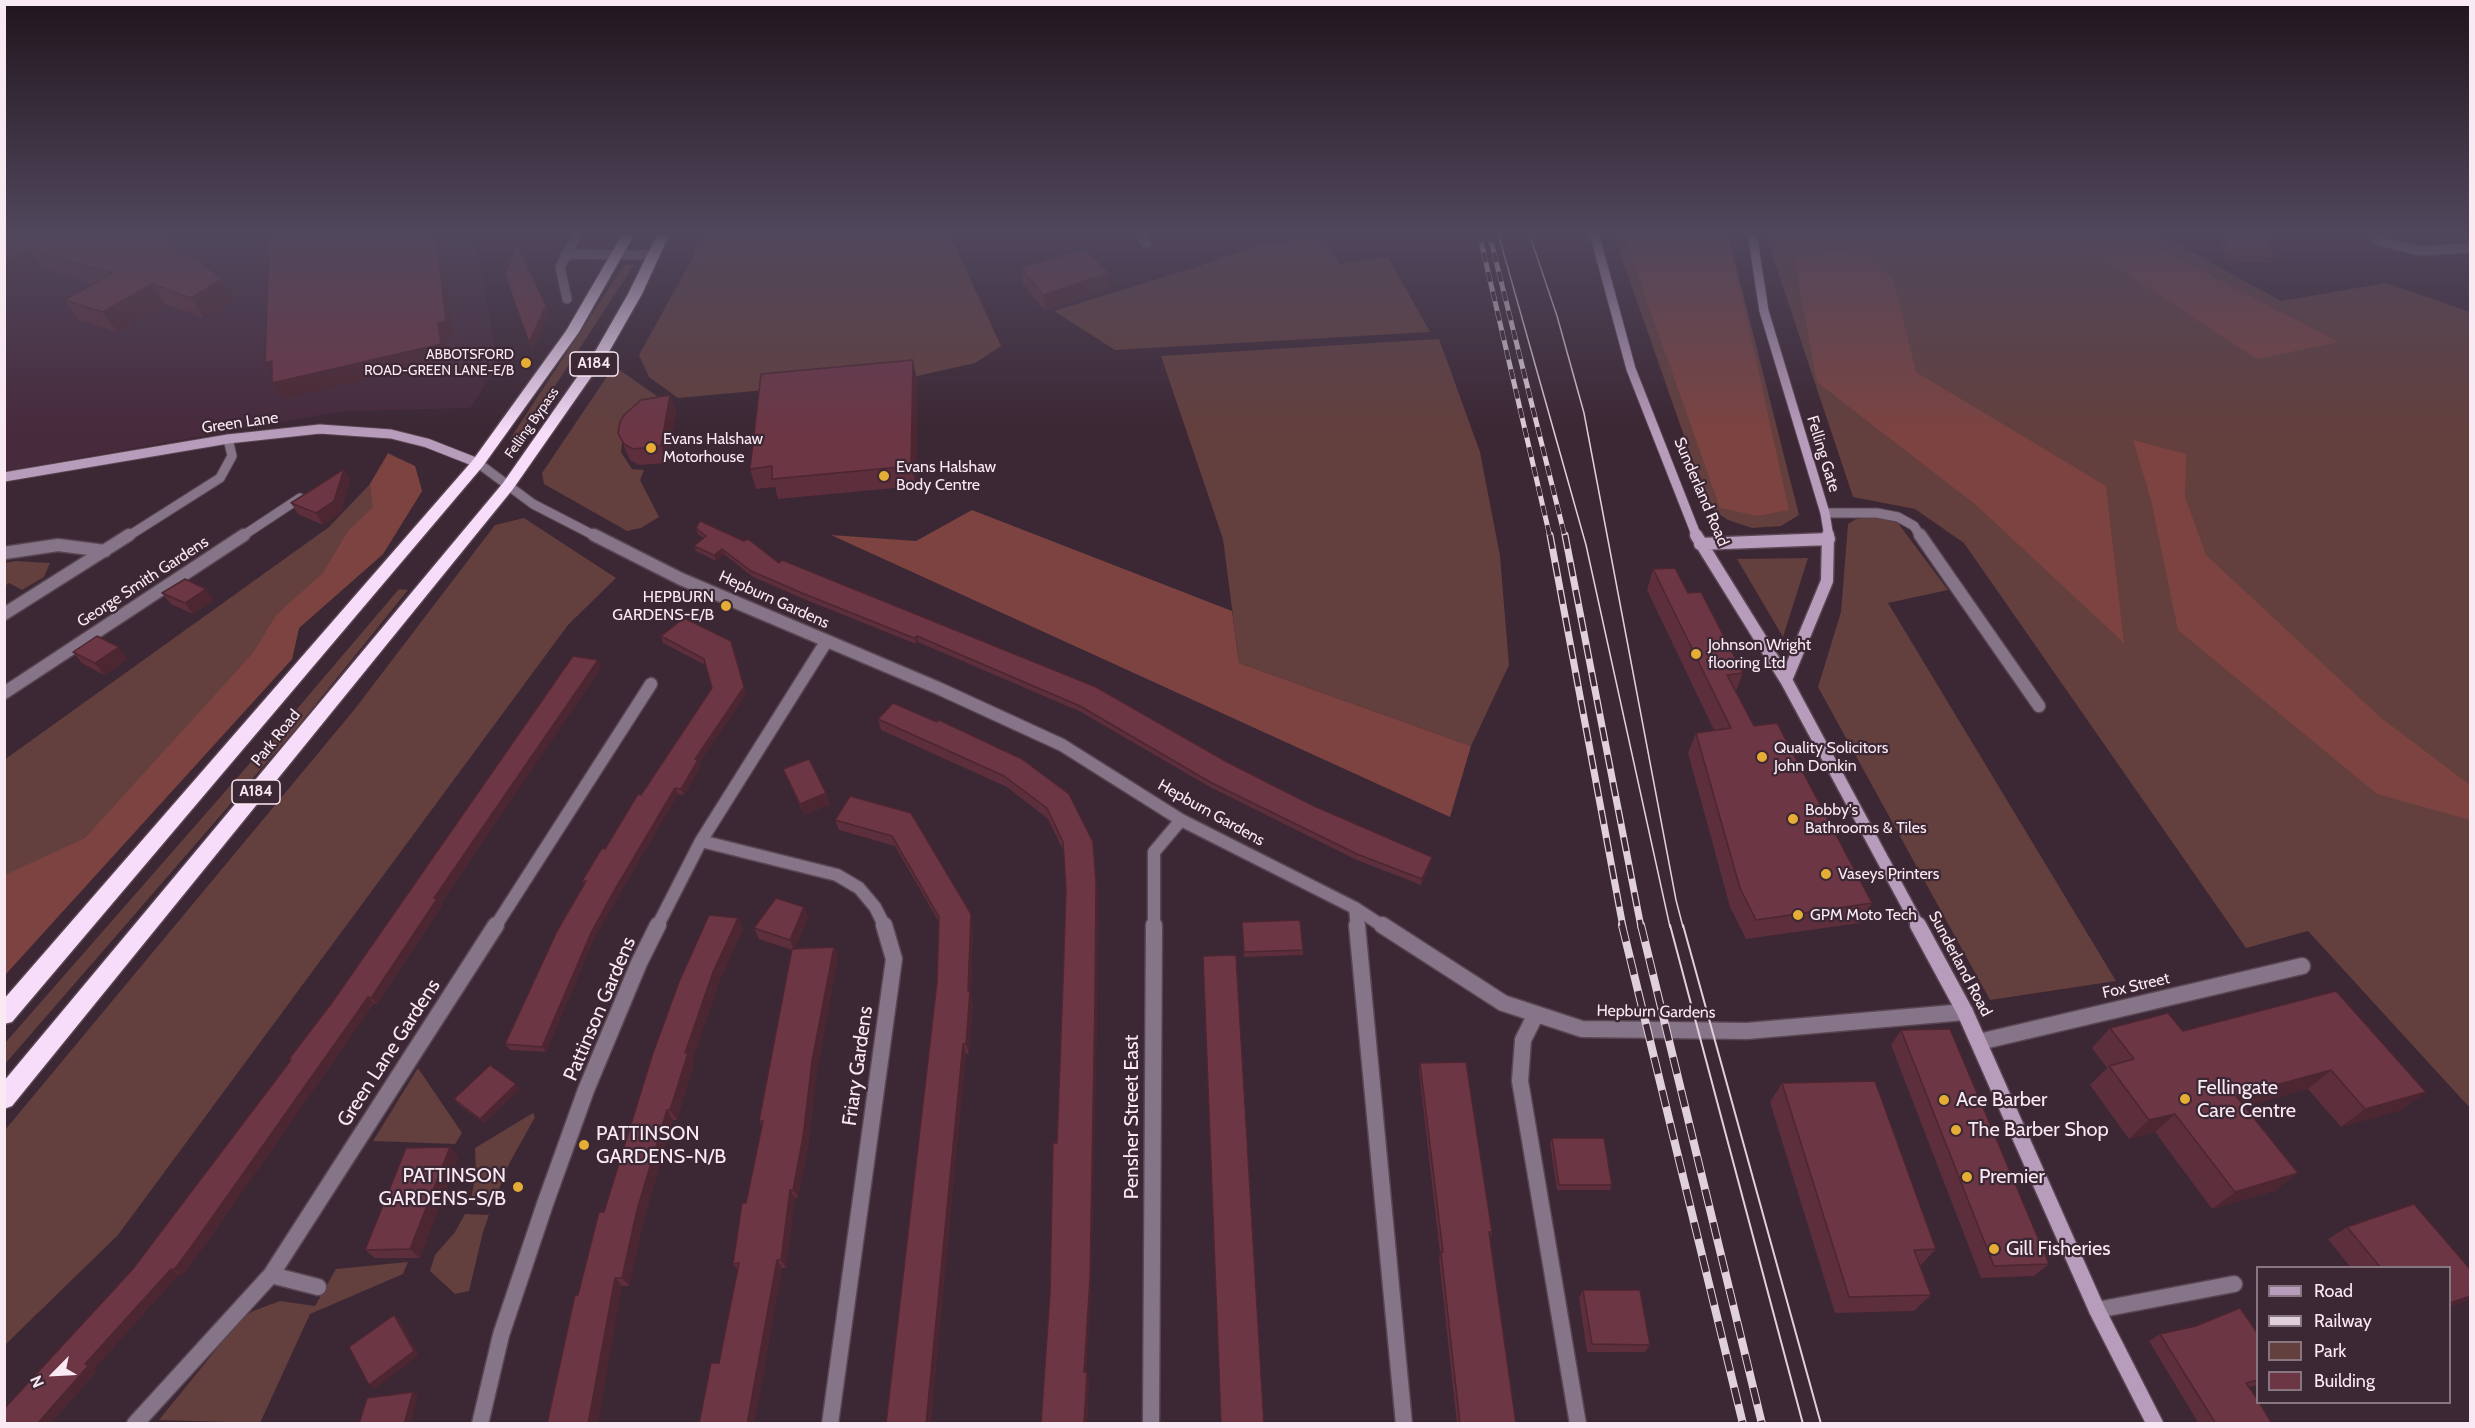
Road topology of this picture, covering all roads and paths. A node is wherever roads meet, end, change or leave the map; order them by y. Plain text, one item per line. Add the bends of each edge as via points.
1 (591, 300) edge
2 (630, 300) edge
3 (1612, 300) edge
4 (1762, 300) edge
5 (228, 439) junction
6 (478, 463) junction
7 (4, 477) edge
8 (508, 486) junction
9 (300, 498) edge
10 (1825, 513) junction
11 (1829, 539) junction
12 (1700, 544) junction
13 (105, 551) junction
14 (4, 553) edge
15 (4, 614) edge
16 (826, 642) junction
17 (1786, 680) junction
18 (651, 684) dead end
19 (4, 693) edge
20 (2039, 706) dead end
21 (1181, 820) junction
22 (700, 841) junction
23 (1355, 908) junction
24 (2302, 966) dead end
25 (1965, 1012) junction
26 (1536, 1014) junction
27 (4, 1016) edge
28 (1980, 1042) junction
29 (4, 1099) edge
30 (271, 1275) junction
31 (2234, 1284) dead end
32 (318, 1287) dead end
33 (2097, 1310) junction
34 (135, 1424) edge
35 (480, 1424) edge
36 (830, 1424) edge
37 (1151, 1424) edge
38 (1404, 1424) edge
39 (1578, 1424) edge
40 (2154, 1424) edge

1 - 6 highway, Felling Bypass / A184
2 - 8 highway, Felling Bypass / A184 via 603,350
3 - 12 street, Sunderland Road via 1631,369
4 - 10 street, Felling Gate
5 - 6 street, Green Lane via 320,429 392,434
5 - 7 street, Green Lane
5 - 13 street via 232,456 220,478
6 - 8 street, Hepburn Gardens
6 - 27 highway, Park Road / A184
8 - 16 street, Hepburn Gardens via 533,504 681,579
8 - 29 highway, Park Road / A184
9 - 19 street, George Smith Gardens
10 - 11 street, Felling Gate
10 - 20 street via 1877,513 1898,517 1914,526
11 - 12 street
11 - 17 street, Felling Gate via 1827,581
12 - 17 street, Sunderland Road
13 - 14 street via 58,544
13 - 15 street
16 - 21 street, Hepburn Gardens via 1062,745
16 - 22 street, Pattinson Gardens
17 - 25 street, Sunderland Road
18 - 30 street, Green Lane Gardens
21 - 23 street, Hepburn Gardens
21 - 37 street, Pensher Street East via 1154,852
22 - 35 street, Pattinson Gardens via 639,963 586,1090 501,1335
22 - 36 street, Friary Gardens via 837,875 859,888 875,907 889,935 894,959
23 - 26 street, Hepburn Gardens via 1503,1003
23 - 38 street
24 - 28 street, Fox Street
25 - 26 street, Hepburn Gardens via 1747,1031 1582,1029
25 - 28 street, Sunderland Road
26 - 39 street via 1523,1040 1520,1081
28 - 33 street, Sunderland Road
30 - 32 street
30 - 34 street, Green Lane Gardens
31 - 33 street
33 - 40 street, Sunderland Road

